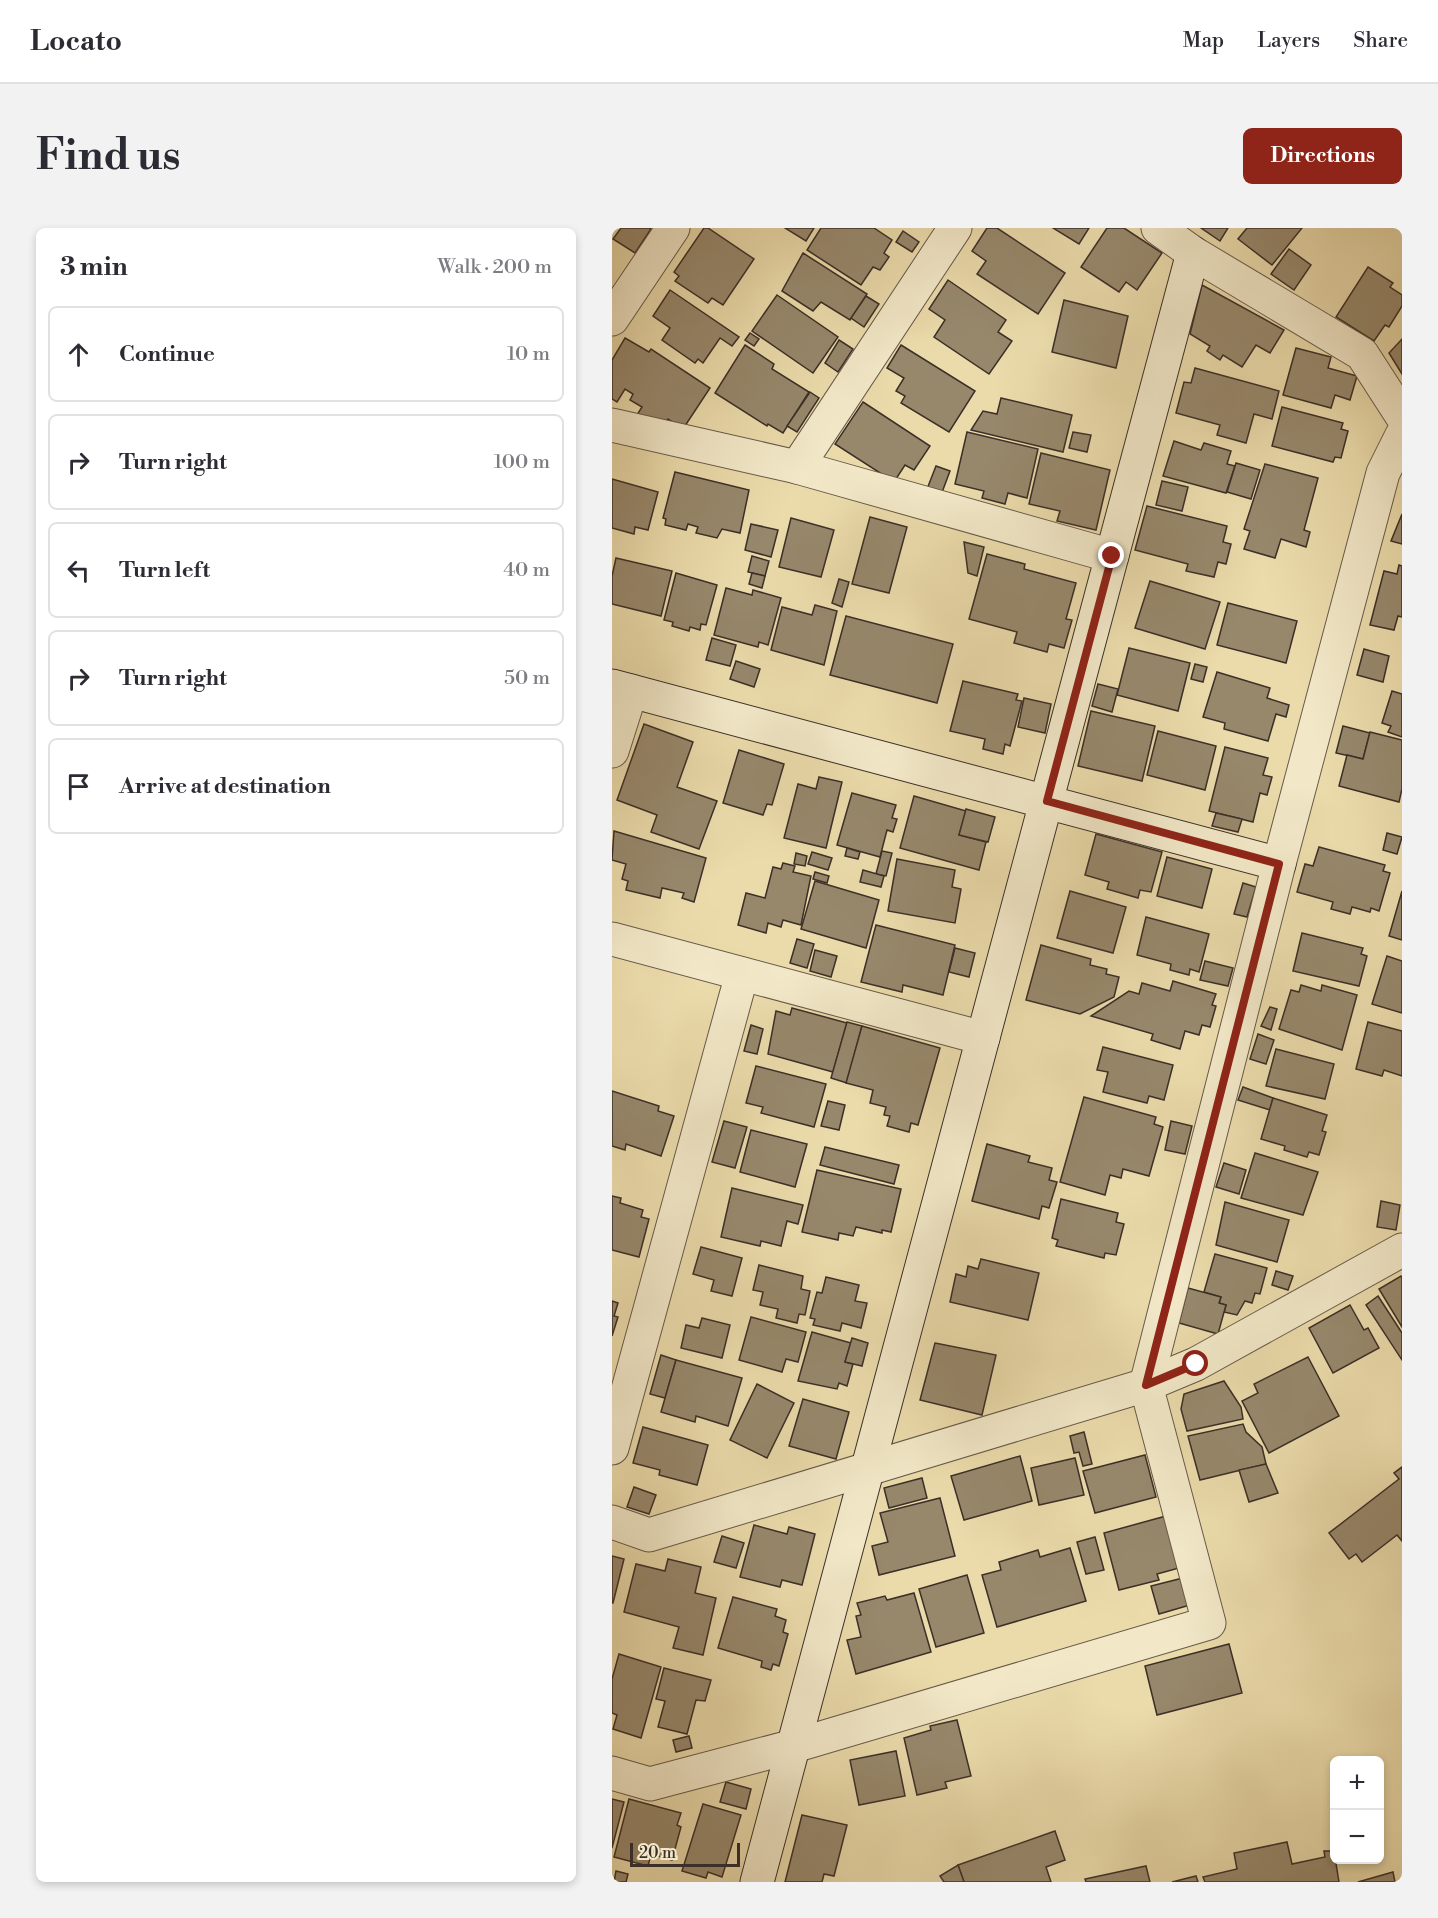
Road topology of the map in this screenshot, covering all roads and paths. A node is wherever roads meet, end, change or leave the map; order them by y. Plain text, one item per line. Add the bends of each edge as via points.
1 (673, 228) edge
2 (955, 228) edge
3 (1158, 228) edge
4 (1193, 253) junction
5 (612, 319) edge
6 (1402, 416) edge
7 (612, 425) edge
8 (1402, 435) edge
9 (797, 467) junction
10 (1112, 556) junction
11 (621, 689) edge
12 (612, 751) edge
13 (1047, 801) junction
14 (1279, 864) junction
15 (612, 939) edge
16 (742, 974) junction
17 (983, 1038) junction
18 (1402, 1250) edge
19 (1146, 1385) junction
20 (612, 1448) edge
21 (867, 1469) junction
22 (612, 1522) edge
23 (794, 1746) junction
24 (612, 1773) edge
25 (757, 1882) edge

1 - 5 street
2 - 9 street
3 - 4 street
4 - 6 street via 1362,354
4 - 10 street
7 - 9 street
8 - 14 street via 1383,473
9 - 10 street
10 - 13 street
11 - 12 street
11 - 13 street
13 - 14 street
13 - 17 street
14 - 19 street
15 - 16 street
16 - 17 street
16 - 20 street
17 - 21 street
18 - 19 street via 1196,1364
19 - 21 street
19 - 23 street via 1209,1623
21 - 22 street via 649,1535
21 - 23 street
23 - 24 street via 650,1784
23 - 25 street

